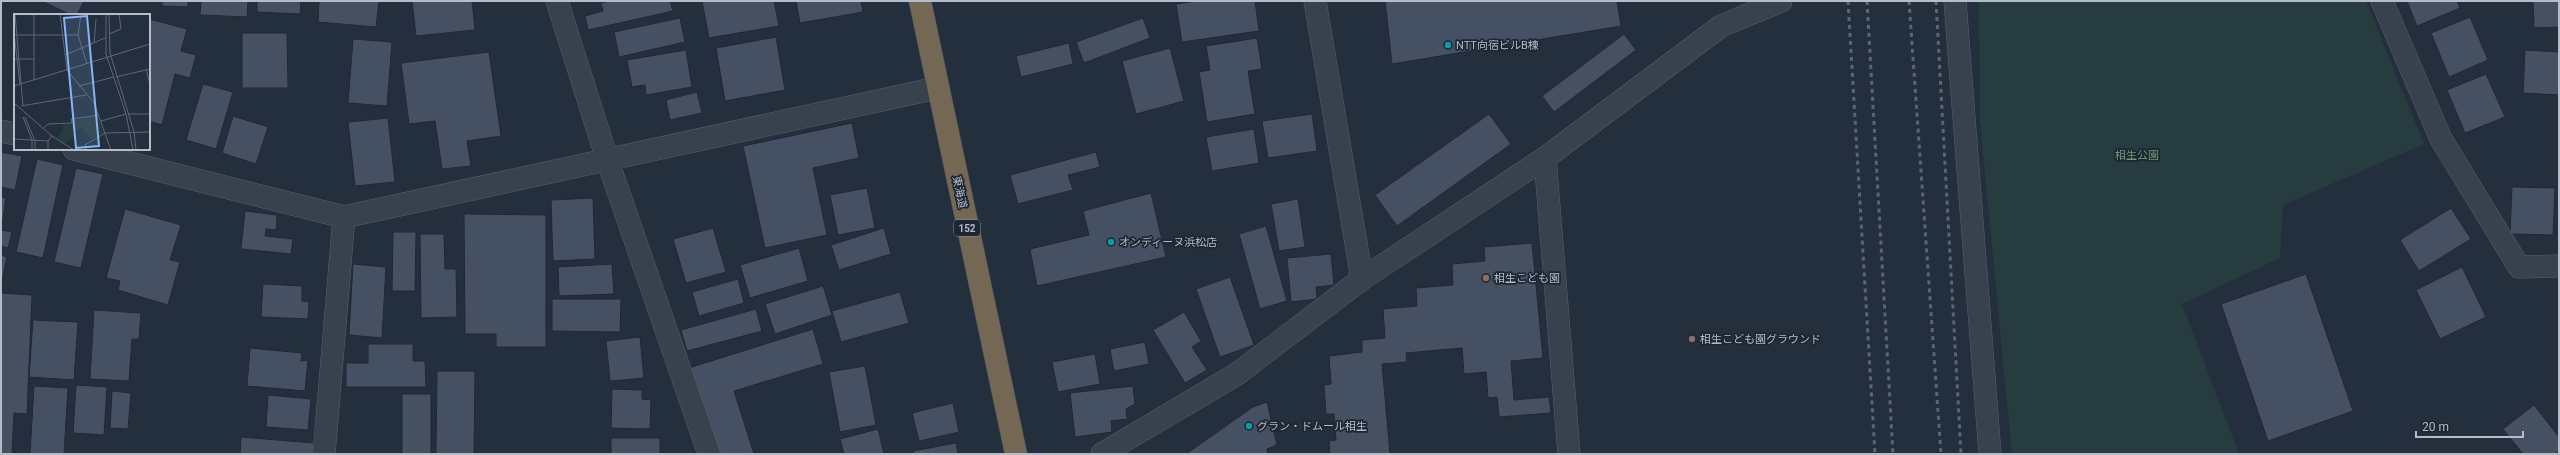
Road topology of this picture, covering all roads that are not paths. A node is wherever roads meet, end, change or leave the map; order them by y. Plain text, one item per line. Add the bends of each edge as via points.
1 (557, 1) edge
2 (920, 1) edge
3 (1315, 1) edge
4 (1781, 1) edge
5 (1955, 1) edge
6 (2382, 1) edge
7 (937, 88) junction
8 (1, 131) edge
9 (14, 134) edge
10 (78, 150) edge
11 (1545, 158) junction
12 (607, 159) junction
13 (344, 216) junction
14 (2559, 266) edge
15 (1362, 279) junction
16 (324, 454) edge
17 (709, 454) edge
18 (1016, 454) edge
19 (1102, 454) edge
20 (1569, 454) edge
21 (1990, 454) edge

1 - 12 street
2 - 7 highway, 東海道 / 152
3 - 15 street
4 - 11 street via 1721,26
5 - 21 street
6 - 14 street via 2441,139 2520,267
7 - 12 street
7 - 18 highway, 東海道 / 152
8 - 9 street
10 - 13 street
11 - 15 street
11 - 20 street
12 - 13 street
12 - 17 street
13 - 16 street
15 - 19 street via 1237,374

